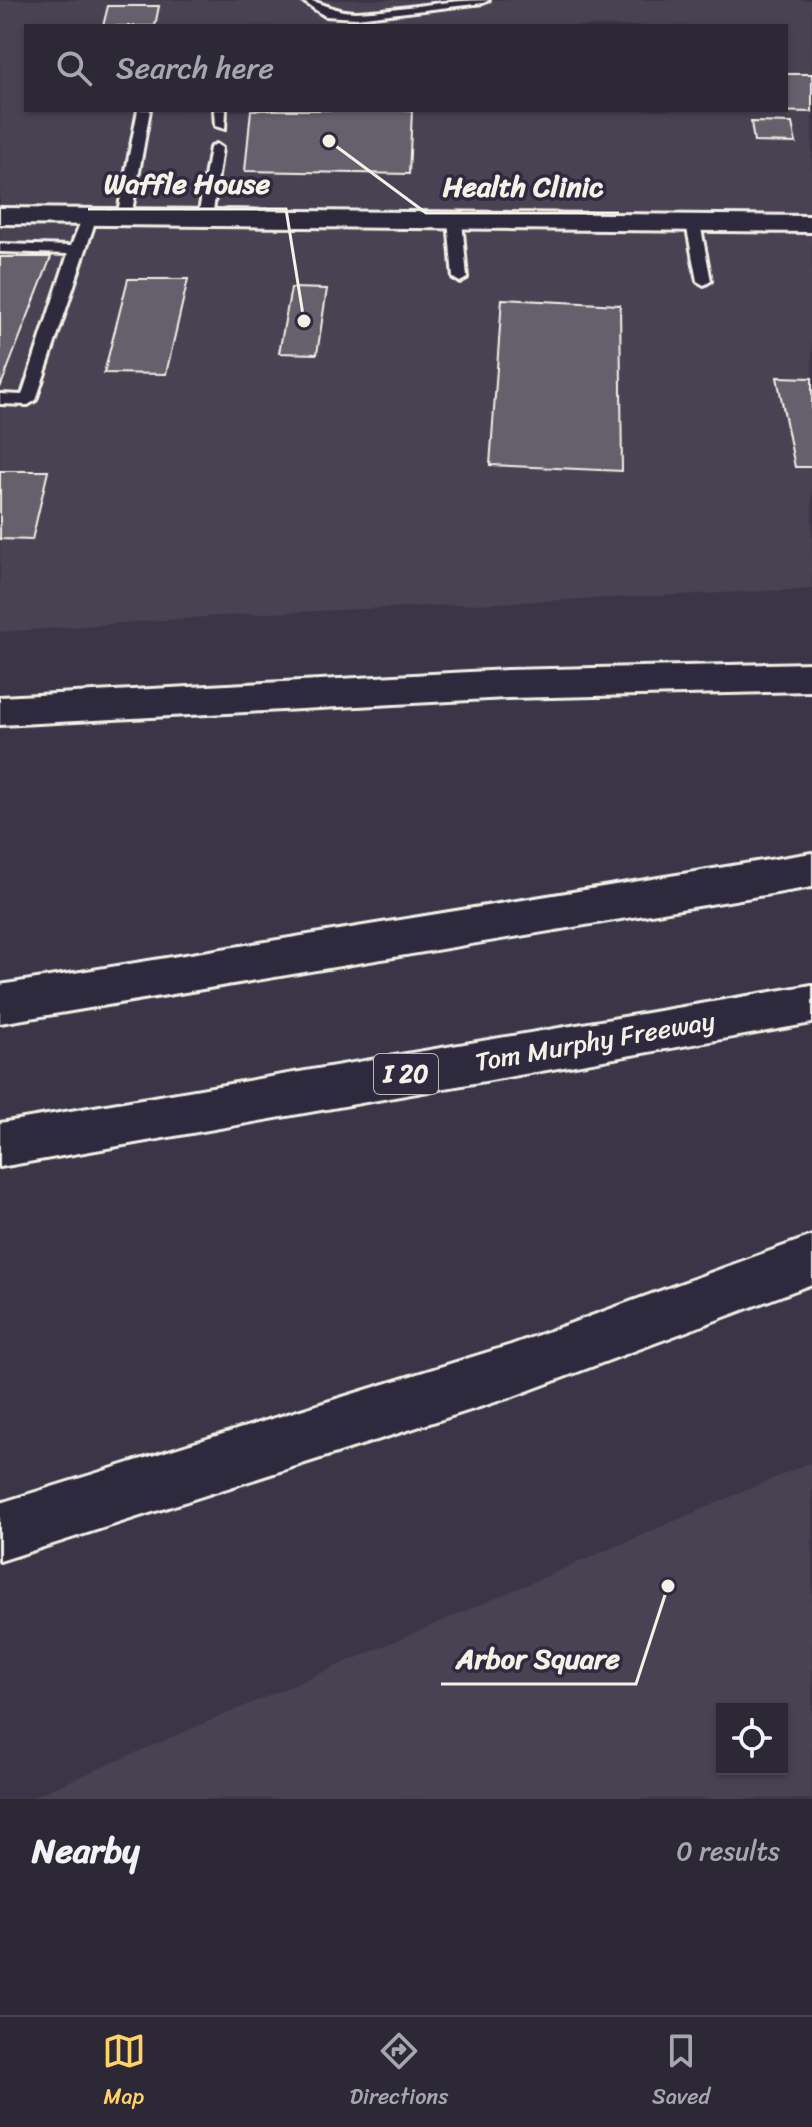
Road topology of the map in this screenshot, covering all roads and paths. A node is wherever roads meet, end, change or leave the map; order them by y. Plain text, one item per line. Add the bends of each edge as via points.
1 (307, 0) edge
2 (483, 0) edge
3 (144, 112) edge
4 (220, 112) edge
5 (221, 126) dead end
6 (216, 148) dead end
7 (0, 216) edge
8 (90, 216) junction
9 (124, 217) junction
10 (205, 218) junction
11 (455, 220) junction
12 (693, 223) junction
13 (812, 224) edge
14 (0, 248) edge
15 (76, 250) junction
16 (460, 278) dead end
17 (704, 281) dead end
18 (0, 399) edge
19 (812, 677) edge
20 (0, 711) edge
21 (812, 870) edge
22 (0, 1004) edge
23 (812, 1004) edge
24 (0, 1145) edge
25 (812, 1260) edge
26 (0, 1532) edge

1 - 2 lane via 329,14 356,15
3 - 9 lane
4 - 5 lane
6 - 10 lane
7 - 8 street
8 - 9 street
8 - 15 lane
9 - 10 street
10 - 11 street
11 - 12 street
11 - 16 lane
12 - 13 street
12 - 17 lane
14 - 15 lane
15 - 18 lane via 28,400
19 - 20 highway via 507,684
21 - 22 highway
23 - 24 highway, Tom Murphy Freeway / I 20
25 - 26 highway via 431,1398

